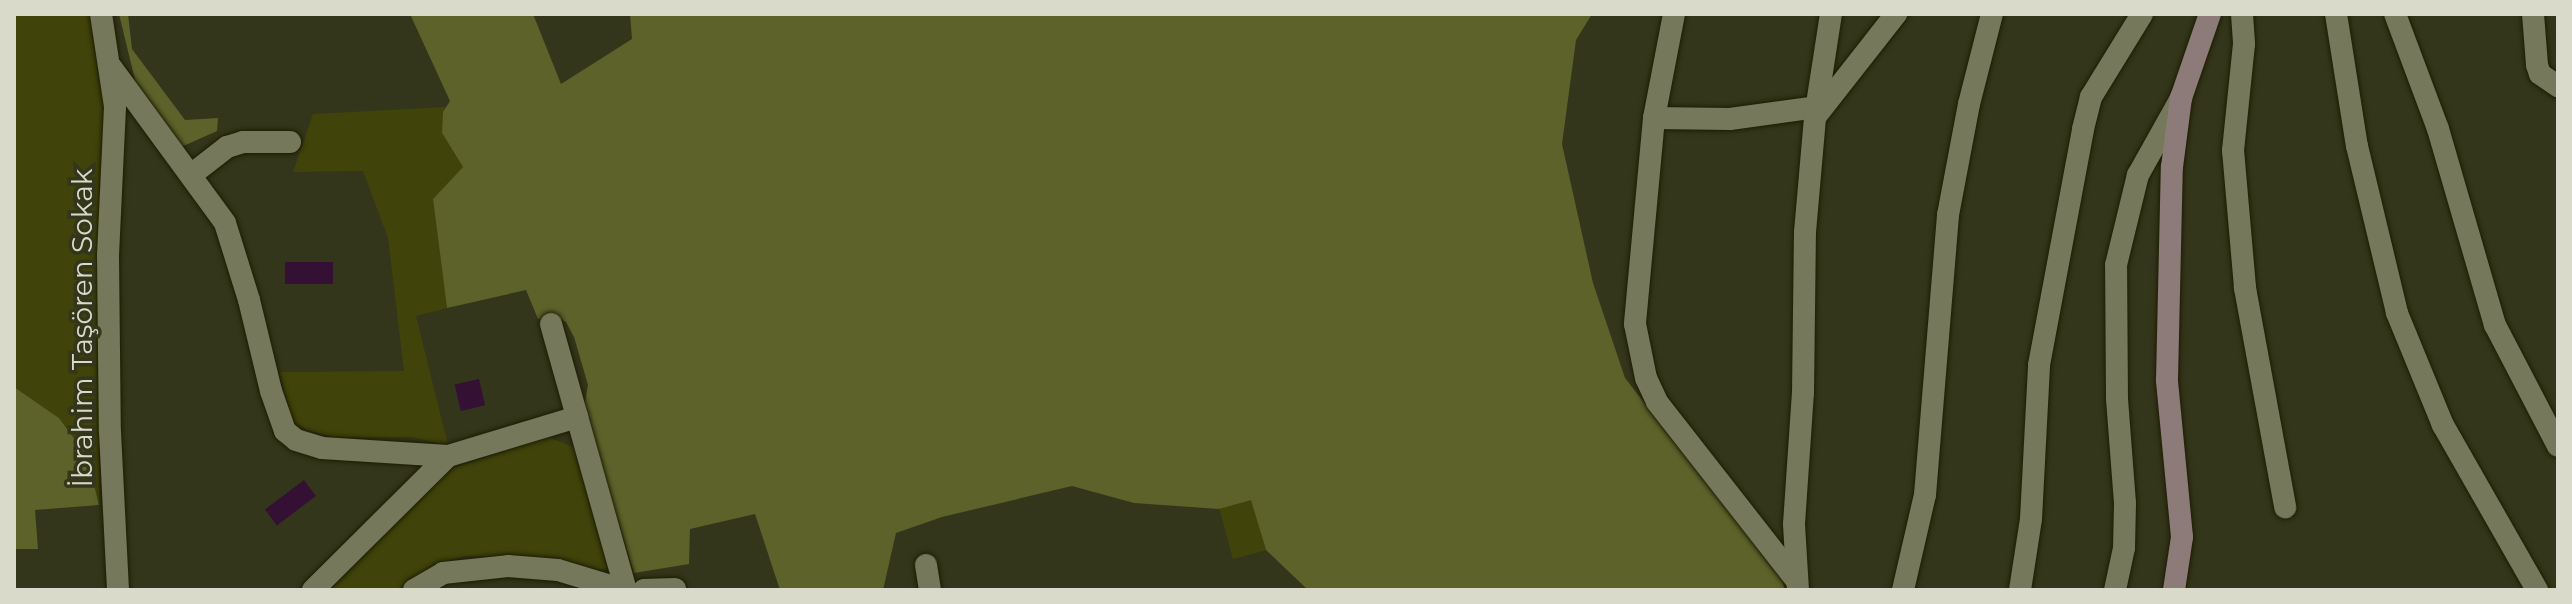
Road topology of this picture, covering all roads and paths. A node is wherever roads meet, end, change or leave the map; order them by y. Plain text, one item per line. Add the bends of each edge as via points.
1 (101, 14) edge
2 (1674, 14) edge
3 (1831, 14) edge
4 (1896, 14) edge
5 (1992, 14) edge
6 (2142, 14) edge
7 (2210, 14) edge
8 (2242, 14) edge
9 (2336, 14) edge
10 (2395, 14) edge
11 (2533, 14) edge
12 (111, 67) junction
13 (2558, 86) edge
14 (2181, 98) junction
15 (1816, 112) junction
16 (1654, 118) junction
17 (290, 142) dead end
18 (191, 175) junction
19 (551, 324) dead end
20 (577, 417) junction
21 (2558, 446) edge
22 (448, 456) junction
23 (2285, 507) dead end
24 (926, 565) dead end
25 (1797, 585) edge
26 (675, 589) edge
27 (118, 590) edge
28 (313, 590) edge
29 (414, 590) edge
30 (625, 590) edge
31 (644, 590) edge
32 (930, 590) edge
33 (1903, 590) edge
34 (2020, 590) edge
35 (2115, 590) edge
36 (2174, 590) edge
37 (2537, 590) edge

1 - 12 street, İbrahim Taşören Sokak
2 - 16 street
3 - 15 street
4 - 15 street
5 - 33 street via 1950,200 1925,495
6 - 34 street via 2091,97 2083,129 2039,365 2031,519
7 - 14 main road
8 - 23 street via 2233,150 2245,288
9 - 37 street via 2357,146 2397,313 2443,425
10 - 21 street via 2438,129 2495,325
11 - 13 street via 2540,74
12 - 18 street
12 - 27 street, İbrahim Taşören Sokak via 115,131 108,255 110,432
14 - 35 street via 2138,175 2116,265 2117,399 2125,503 2124,548
14 - 36 main road via 2168,232 2168,407 2182,537
15 - 16 street
15 - 25 street via 1805,232 1803,393 1794,524
16 - 25 street via 1635,324 1646,378 1657,402
17 - 18 street via 227,147
18 - 22 street via 216,208 232,242 285,431 322,448
19 - 20 street
20 - 22 street
20 - 30 street
22 - 28 street
24 - 32 street
26 - 31 street
29 - 30 street via 452,570 508,566 558,570

